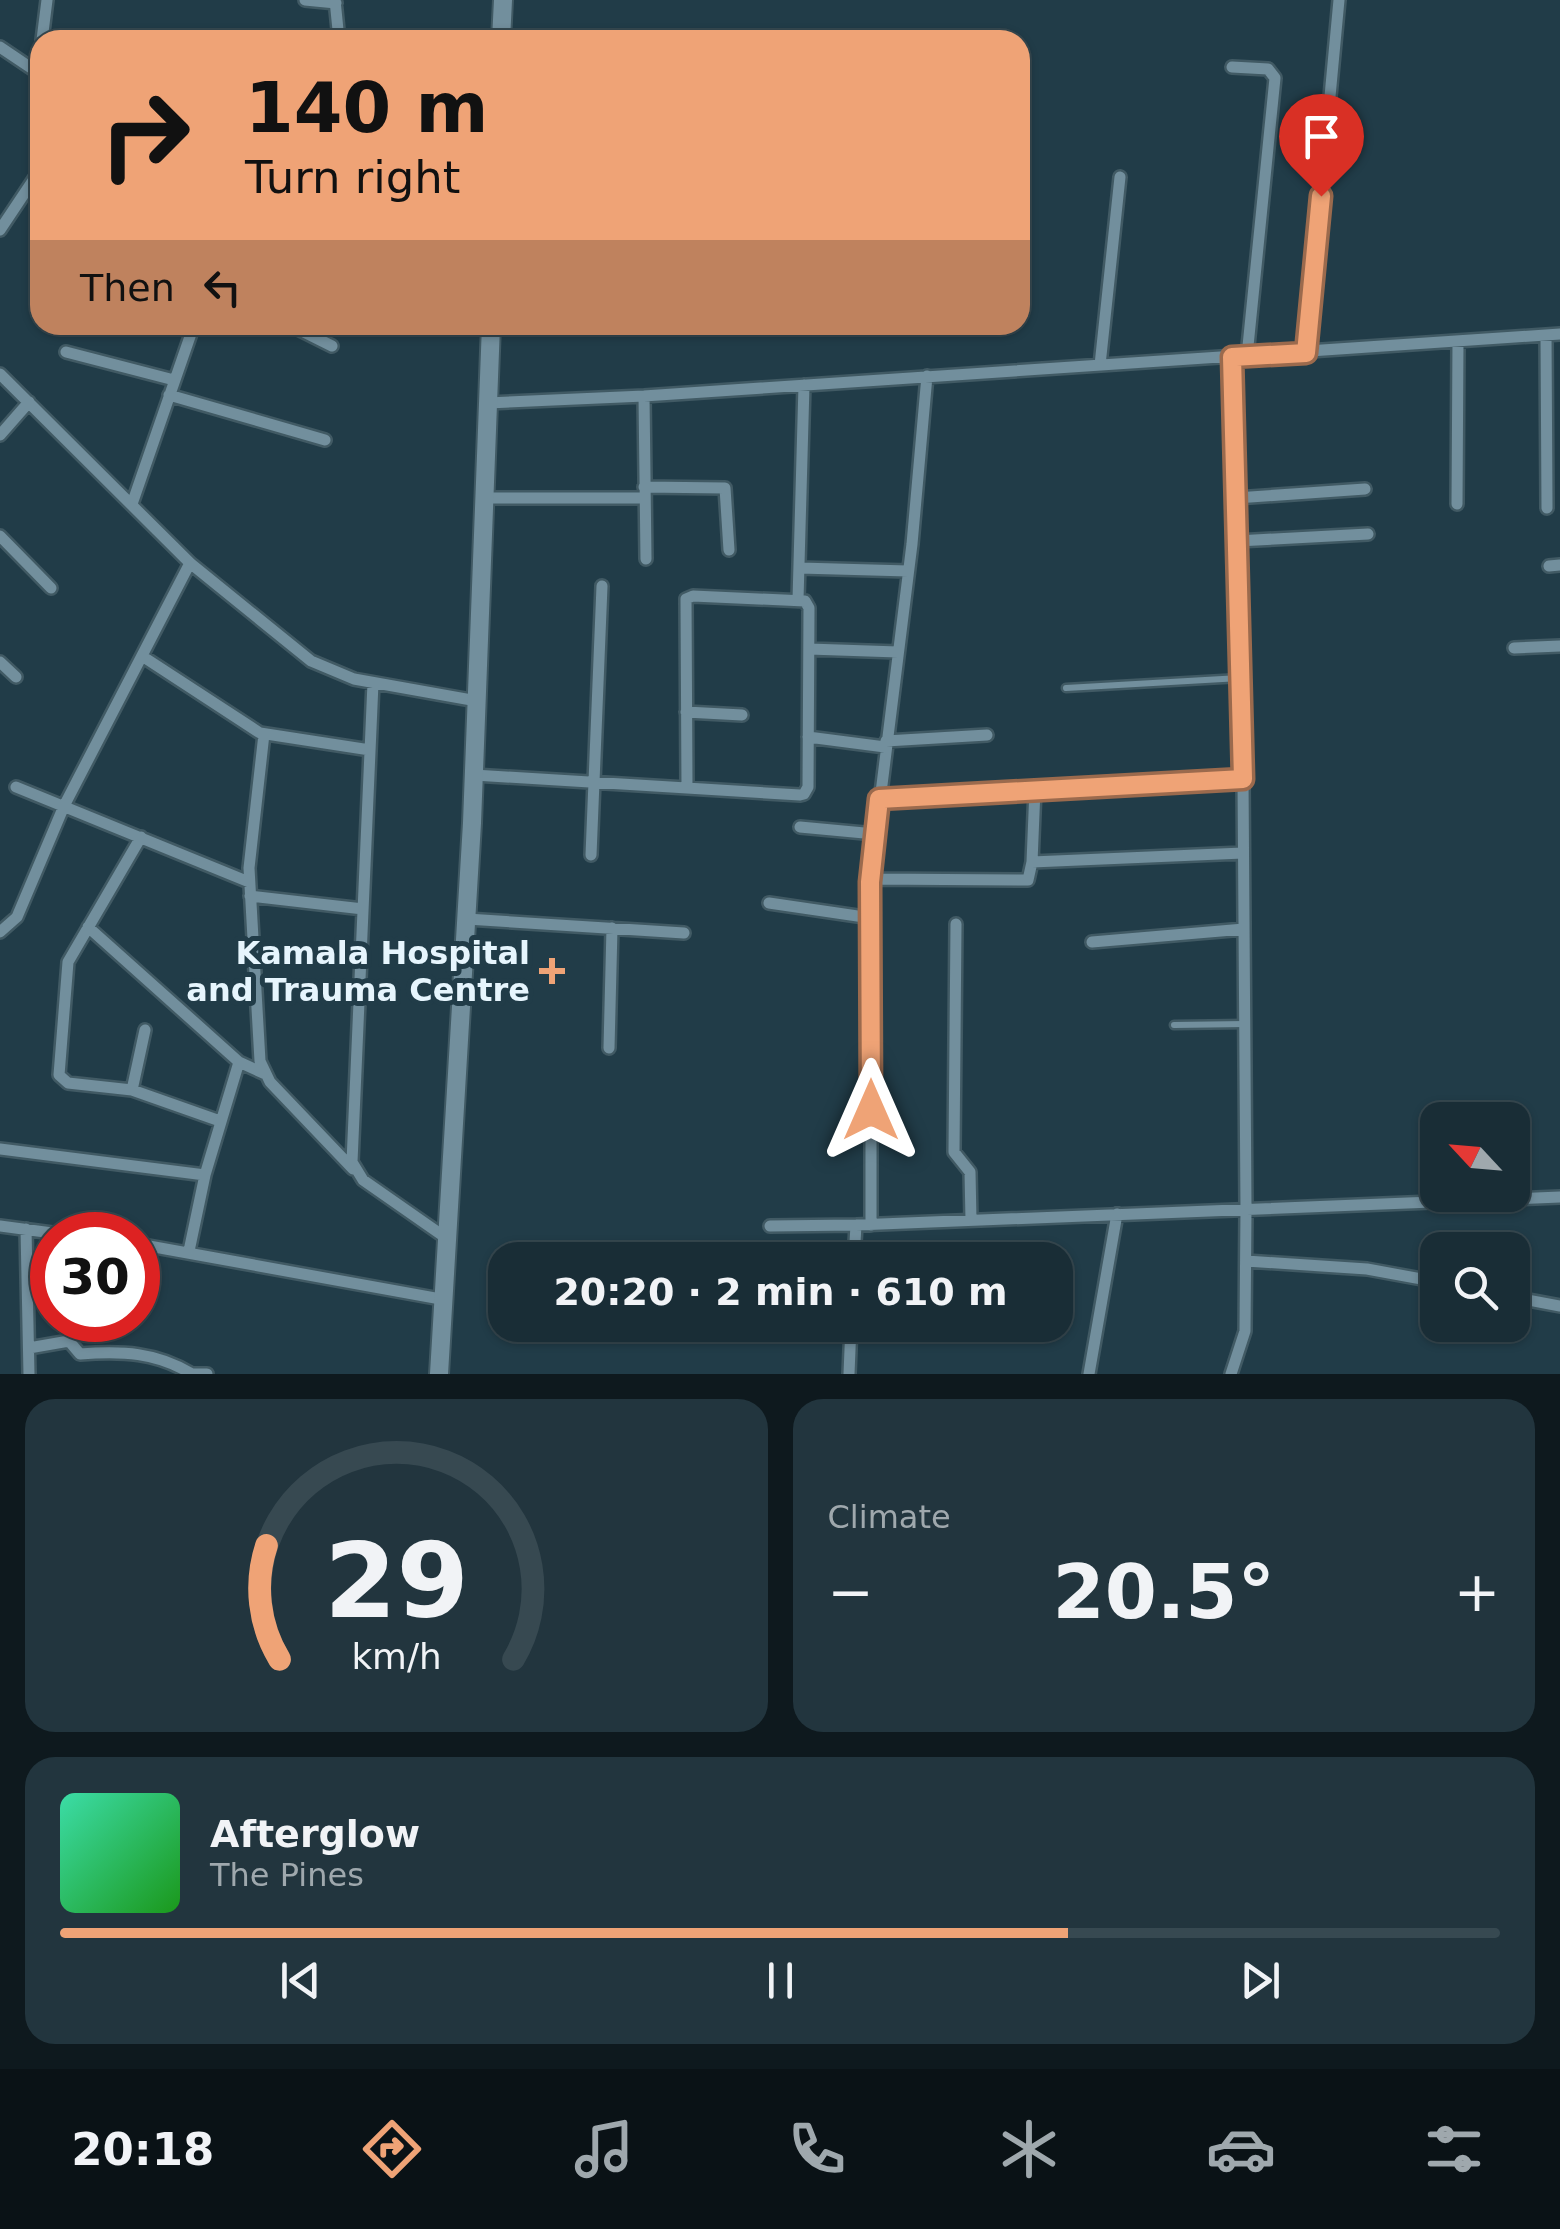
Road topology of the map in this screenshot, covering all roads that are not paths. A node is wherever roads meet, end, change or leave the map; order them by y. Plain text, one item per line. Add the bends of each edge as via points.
1 (47, 0) edge
2 (305, 0) edge
3 (502, 0) edge
4 (1338, 0) edge
5 (335, 2) edge
6 (43, 30) edge
7 (337, 30) edge
8 (501, 30) edge
9 (0, 46) edge
10 (30, 66) edge
11 (1232, 67) dead end
12 (1120, 178) dead end
13 (30, 185) edge
14 (0, 230) edge
15 (1560, 334) edge
16 (190, 335) edge
17 (310, 335) edge
18 (491, 335) edge
19 (1546, 335) junction
20 (1458, 341) junction
21 (332, 346) dead end
22 (66, 352) dead end
23 (1306, 353) junction
24 (1247, 356) junction
25 (1232, 357) junction
26 (1100, 365) junction
27 (0, 374) edge
28 (927, 376) junction
29 (174, 380) junction
30 (804, 385) junction
31 (169, 396) junction
32 (644, 396) junction
33 (30, 402) junction
34 (488, 403) junction
35 (0, 435) edge
36 (325, 440) dead end
37 (1365, 489) dead end
38 (644, 493) junction
39 (485, 498) junction
40 (1236, 498) junction
41 (132, 504) junction
42 (1457, 504) dead end
43 (1547, 508) dead end
44 (1368, 534) dead end
45 (0, 536) edge
46 (1237, 541) junction
47 (729, 550) dead end
48 (646, 559) dead end
49 (190, 563) junction
50 (800, 568) junction
51 (908, 571) junction
52 (602, 586) dead end
53 (51, 588) dead end
54 (798, 600) junction
55 (1560, 646) edge
56 (1514, 648) dead end
57 (809, 650) junction
58 (898, 652) junction
59 (142, 656) junction
60 (0, 662) edge
61 (16, 677) dead end
62 (1240, 678) junction
63 (372, 683) junction
64 (1066, 688) dead end
65 (477, 701) junction
66 (686, 712) junction
67 (742, 715) dead end
68 (264, 734) junction
69 (986, 735) dead end
70 (808, 737) junction
71 (886, 744) junction
72 (370, 750) junction
73 (474, 775) junction
74 (1243, 779) junction
75 (594, 782) junction
76 (16, 786) dead end
77 (687, 788) junction
78 (1034, 789) junction
79 (879, 799) junction
80 (64, 806) junction
81 (800, 827) dead end
82 (875, 834) junction
83 (141, 837) junction
84 (1243, 853) junction
85 (591, 855) dead end
86 (1032, 862) junction
87 (871, 879) junction
88 (249, 889) junction
89 (770, 904) dead end
90 (364, 909) junction
91 (871, 918) junction
92 (467, 919) junction
93 (956, 924) dead end
94 (88, 927) junction
95 (612, 928) junction
96 (1244, 929) junction
97 (0, 932) edge
98 (684, 933) dead end
99 (1092, 942) dead end
100 (1244, 1024) junction
101 (1174, 1025) dead end
102 (146, 1030) dead end
103 (609, 1048) dead end
104 (239, 1062) junction
105 (263, 1073) junction
106 (132, 1090) junction
107 (220, 1120) junction
108 (0, 1149) edge
109 (356, 1172) junction
110 (205, 1175) junction
111 (1560, 1196) edge
112 (1246, 1209) junction
113 (1117, 1214) junction
114 (971, 1220) junction
115 (871, 1224) junction
116 (856, 1225) junction
117 (0, 1226) edge
118 (770, 1226) dead end
119 (26, 1230) junction
120 (30, 1230) edge
121 (449, 1240) junction
122 (855, 1242) edge
123 (160, 1247) edge
124 (189, 1251) junction
125 (1246, 1261) junction
126 (1420, 1279) edge
127 (446, 1300) junction
128 (1530, 1300) edge
129 (1560, 1306) edge
130 (851, 1342) edge
131 (28, 1348) junction
132 (29, 1374) edge
133 (192, 1374) edge
134 (208, 1374) edge
135 (439, 1374) edge
136 (850, 1374) edge
137 (1089, 1374) edge
138 (1230, 1374) edge

1 - 6 street
2 - 5 street
3 - 8 main road
4 - 23 street
5 - 7 street
9 - 10 street
11 - 24 street via 1268,69 1274,78
12 - 26 street
13 - 14 street
15 - 19 street
16 - 29 street
17 - 21 street
18 - 34 main road
19 - 20 street
19 - 43 street
20 - 23 street
20 - 42 street
22 - 29 street
23 - 24 street
24 - 25 street
25 - 26 street
25 - 40 street
26 - 28 street
27 - 33 street
28 - 30 street
28 - 51 street
29 - 31 street
30 - 32 street
30 - 50 street
31 - 36 street
31 - 41 street
32 - 34 street
32 - 38 street
33 - 35 street
33 - 41 street
34 - 39 main road
37 - 40 street
38 - 39 street
38 - 47 street via 725,488
38 - 48 street
39 - 65 main road
40 - 46 street
41 - 49 street
44 - 46 street
45 - 53 street
46 - 62 street
49 - 59 street
49 - 63 street via 312,662
50 - 51 street
50 - 54 street
51 - 58 street
52 - 75 street
54 - 57 street via 809,608
54 - 66 street via 686,599
55 - 56 street
57 - 58 street
57 - 70 street
58 - 71 street
59 - 68 street
59 - 80 street
60 - 61 street
62 - 64 lane
62 - 74 street
63 - 65 street
63 - 72 street
65 - 73 main road
66 - 67 street
66 - 77 street
68 - 72 street
68 - 88 street
69 - 71 street
70 - 71 street
70 - 77 street via 804,794
71 - 79 street
72 - 90 street
73 - 75 street
73 - 92 main road
74 - 78 street
74 - 84 street
75 - 77 street
75 - 85 street
76 - 80 street
78 - 79 street
78 - 86 street
79 - 82 street
80 - 83 street
80 - 97 street via 17,918
81 - 82 street
82 - 87 street
83 - 88 street
83 - 94 street
84 - 86 street
84 - 96 street
86 - 87 street via 1024,882
87 - 91 street
88 - 90 street
88 - 105 street
89 - 91 street
90 - 109 street
91 - 115 street
92 - 95 street
92 - 121 main road
93 - 114 street via 954,1152 970,1172
94 - 104 street
94 - 106 street via 66,970 59,1074 68,1083
95 - 98 street
95 - 103 street
96 - 99 street
96 - 100 street
100 - 101 lane
100 - 112 street
102 - 106 street
104 - 105 street
104 - 107 street
105 - 109 street
106 - 107 street
107 - 110 street
108 - 110 street
109 - 121 street
110 - 124 street
111 - 112 street
112 - 113 street
112 - 125 street
113 - 114 street
113 - 137 street
114 - 115 street
115 - 116 street
116 - 118 street
116 - 122 street
117 - 119 street
119 - 120 street
119 - 131 street
121 - 127 main road
123 - 124 street
124 - 127 street
125 - 126 street via 1354,1267
125 - 138 street via 1245,1332
127 - 135 main road
128 - 129 street
130 - 136 street
131 - 132 street
131 - 133 street via 70,1340 80,1354 144,1353
133 - 134 street

